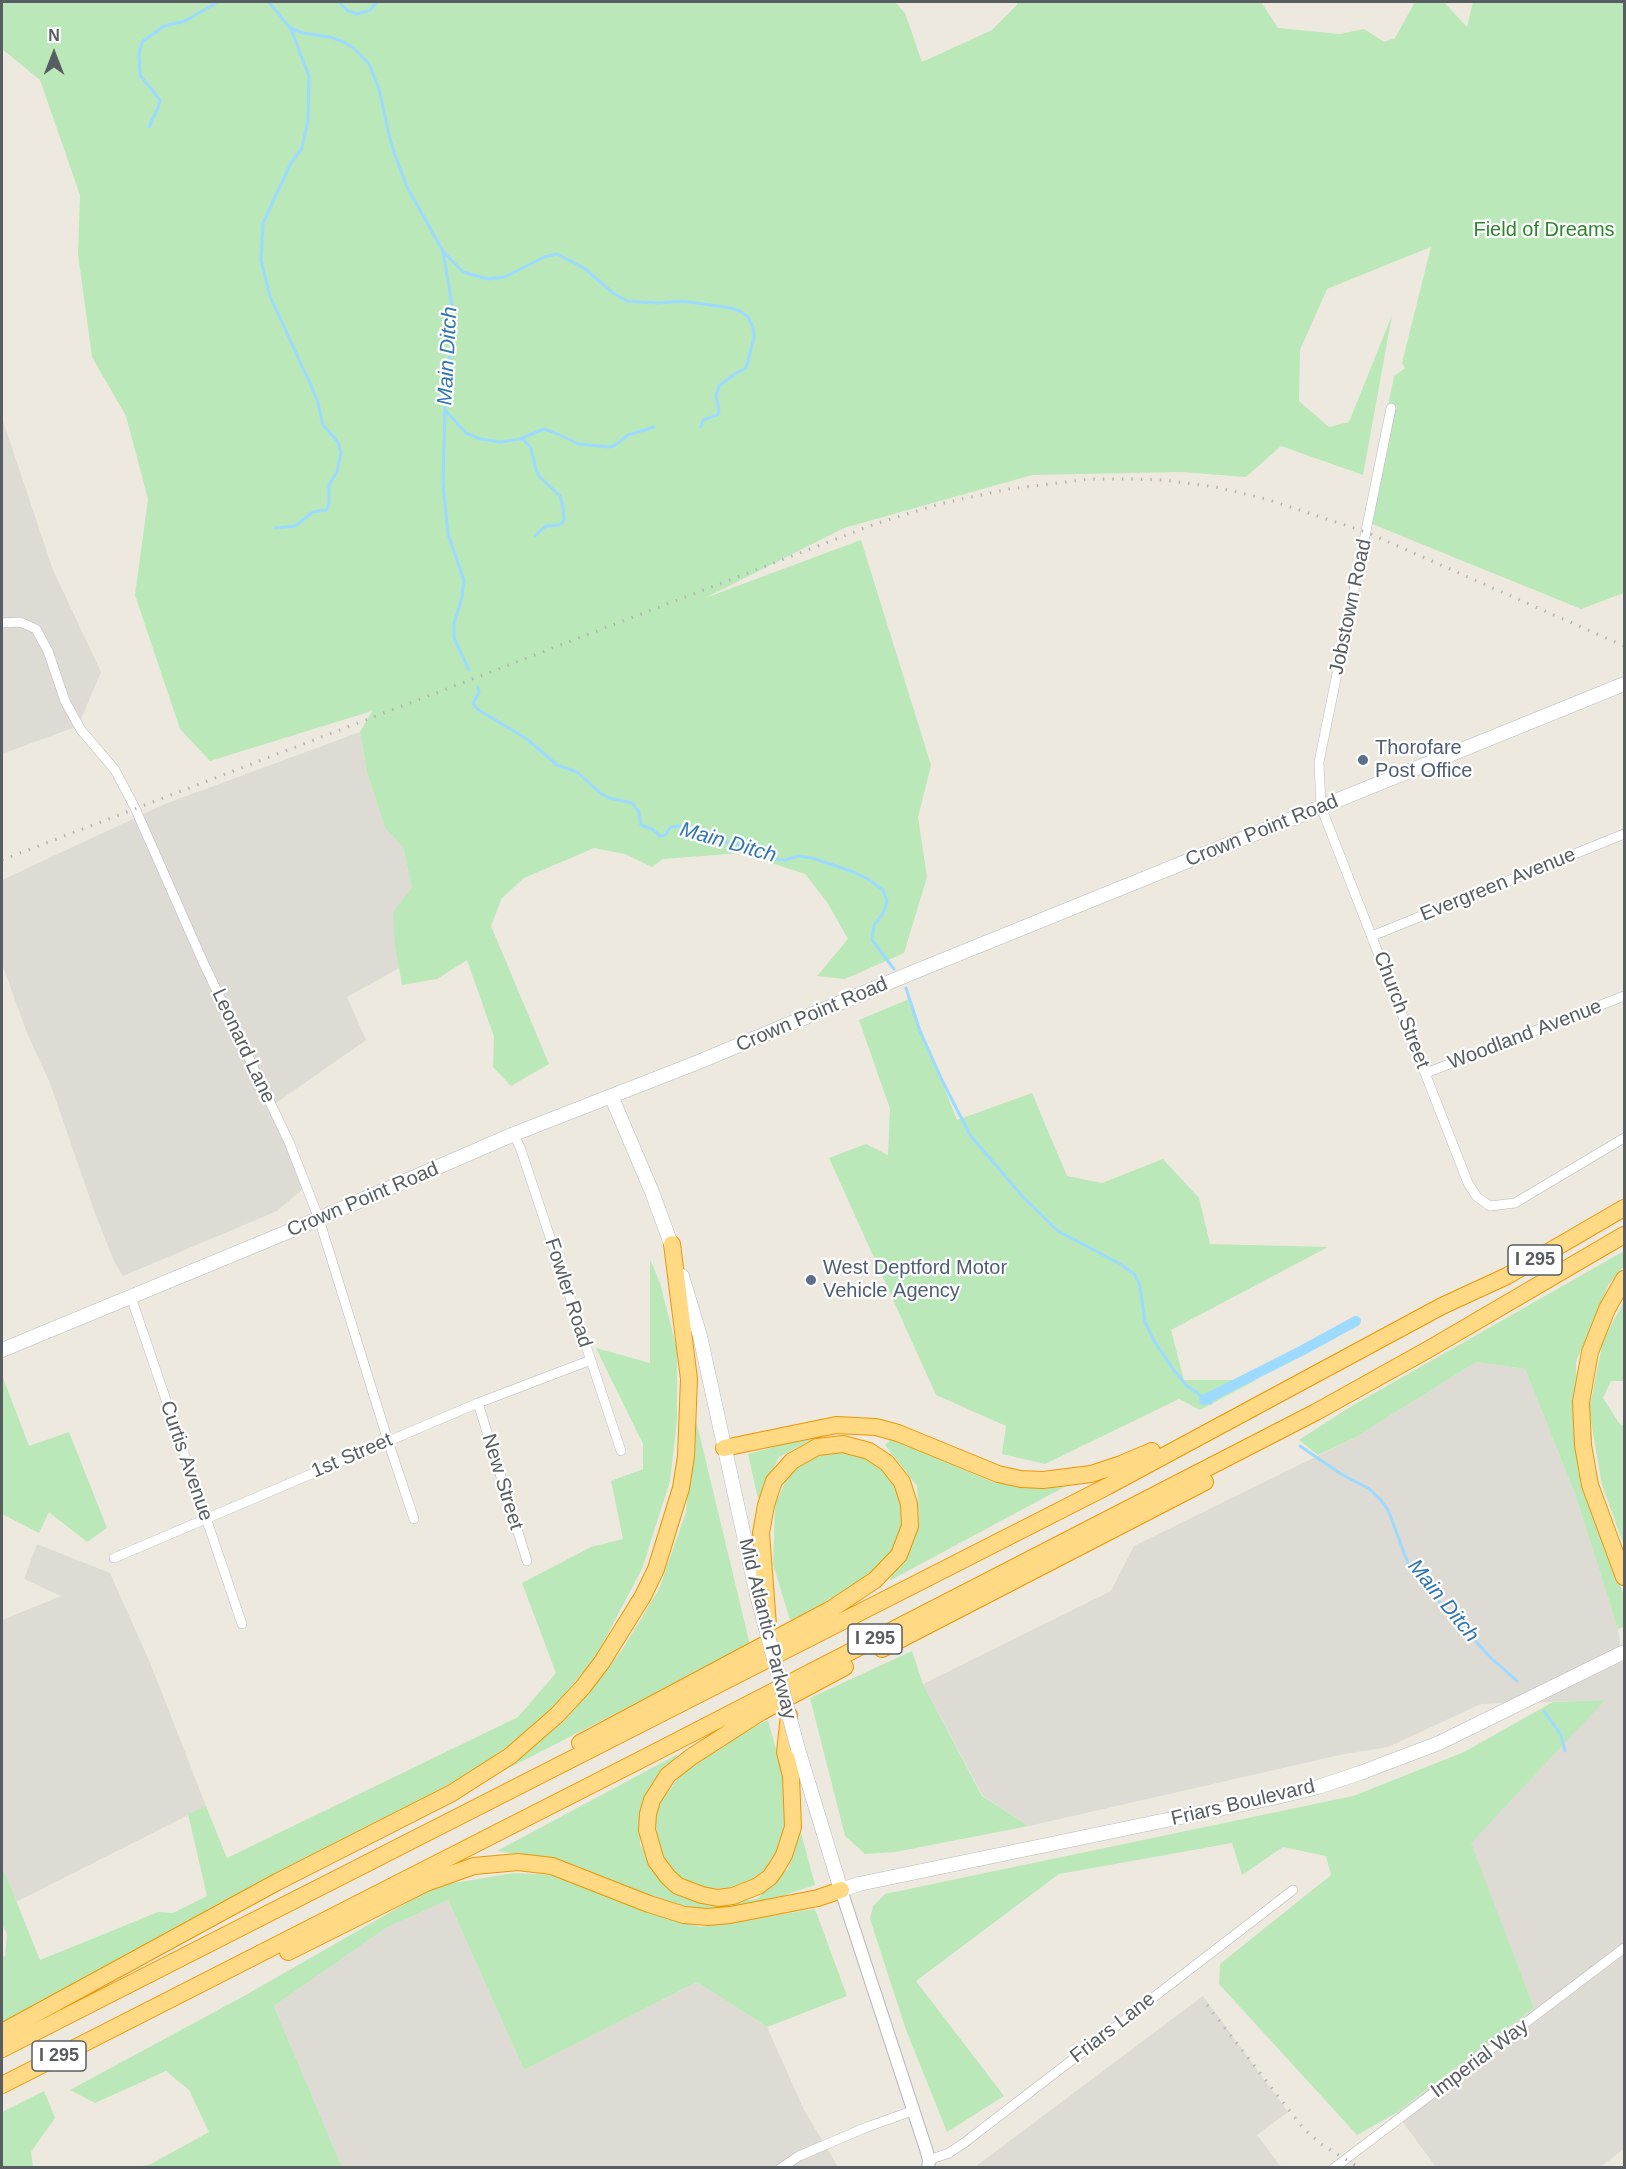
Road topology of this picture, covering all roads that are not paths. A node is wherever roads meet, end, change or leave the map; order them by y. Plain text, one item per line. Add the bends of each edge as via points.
1 (1391, 408) dead end
2 (2, 623) edge
3 (1624, 684) edge
4 (1321, 807) junction
5 (1624, 834) edge
6 (1372, 936) junction
7 (1624, 996) edge
8 (1426, 1073) junction
9 (612, 1098) junction
10 (514, 1134) junction
11 (1624, 1138) edge
12 (1624, 1208) edge
13 (319, 1219) junction
14 (1624, 1235) edge
15 (672, 1244) junction
16 (1624, 1279) edge
17 (131, 1297) junction
18 (1442, 1306) junction
19 (2, 1350) edge
20 (591, 1360) junction
21 (478, 1403) junction
22 (388, 1441) junction
23 (1259, 1442) junction
24 (724, 1448) junction
25 (621, 1451) dead end
26 (205, 1518) junction
27 (414, 1519) dead end
28 (114, 1558) dead end
29 (527, 1561) dead end
30 (1624, 1577) edge
31 (761, 1594) junction
32 (242, 1624) dead end
33 (768, 1638) joint
34 (1624, 1652) edge
35 (789, 1715) joint
36 (791, 1751) junction
37 (841, 1890) junction
38 (1293, 1890) dead end
39 (286, 1905) junction
40 (1624, 1948) edge
41 (117, 2026) junction
42 (2, 2032) edge
43 (2, 2049) edge
44 (2, 2085) edge
45 (912, 2111) junction
46 (932, 2165) edge
47 (781, 2168) edge
48 (1334, 2168) edge

1 - 4 street, Jobstown Road via 1319,762
2 - 13 street, Leonard Lane via 20,622 36,629 77,723 115,770 289,1142
3 - 4 main road, Crown Point Road
4 - 6 street, Church Street
4 - 9 main road, Crown Point Road
5 - 6 street, Evergreen Avenue
6 - 8 street, Church Street
7 - 8 street, Woodland Avenue
8 - 11 street, Church Street via 1468,1183 1477,1197 1491,1206 1515,1203
9 - 10 main road, Crown Point Road
9 - 15 main road, Mid Atlantic Parkway
10 - 13 main road, Crown Point Road
10 - 20 street, Fowler Road
12 - 18 highway, I 295 via 1507,1276
13 - 17 main road, Crown Point Road
13 - 22 street, Leonard Lane
14 - 23 highway, I 295 via 1419,1355
15 - 24 main road, Mid Atlantic Parkway via 700,1336
15 - 42 highway via 689,1379 681,1488 647,1587 632,1617 583,1687 510,1756 452,1793 277,1882
16 - 30 highway via 1590,1352 1581,1401 1590,1485
17 - 19 main road, Crown Point Road
17 - 26 street, Curtis Avenue
18 - 24 highway via 1379,1329 1156,1449 1091,1474 1043,1480 998,1474 876,1427 836,1425
18 - 39 highway, I 295 via 1097,1491
20 - 21 street, 1st Street
20 - 25 street, Fowler Road
21 - 22 street, 1st Street
21 - 29 street, New Street
22 - 26 street, 1st Street
22 - 27 street, Leonard Lane
23 - 36 highway via 1231,1468 761,1712 691,1757 668,1775 648,1814 650,1844 668,1877 691,1892 718,1898 746,1892 770,1877 784,1855 793,1827
23 - 41 highway, I 295
24 - 31 main road, Mid Atlantic Parkway
26 - 28 street, 1st Street
26 - 32 street, Curtis Avenue
31 - 33 highway, bridge
31 - 39 highway via 761,1533 766,1505 774,1481 792,1461 817,1447 843,1444 869,1451 887,1463 902,1482 910,1526 899,1555 875,1580 823,1614 306,1883
33 - 35 main road, Mid Atlantic Parkway, bridge
34 - 37 main road, Friars Boulevard via 1439,1743 1317,1787
35 - 36 highway
36 - 37 main road
37 - 41 highway via 818,1898 708,1917 649,1905 552,1866 518,1862 474,1866 426,1883 172,2010
37 - 45 street
38 - 46 street, Friars Lane
39 - 43 highway, I 295
40 - 48 street, Imperial Way
41 - 44 highway, I 295
45 - 46 street
45 - 47 street via 799,2156

